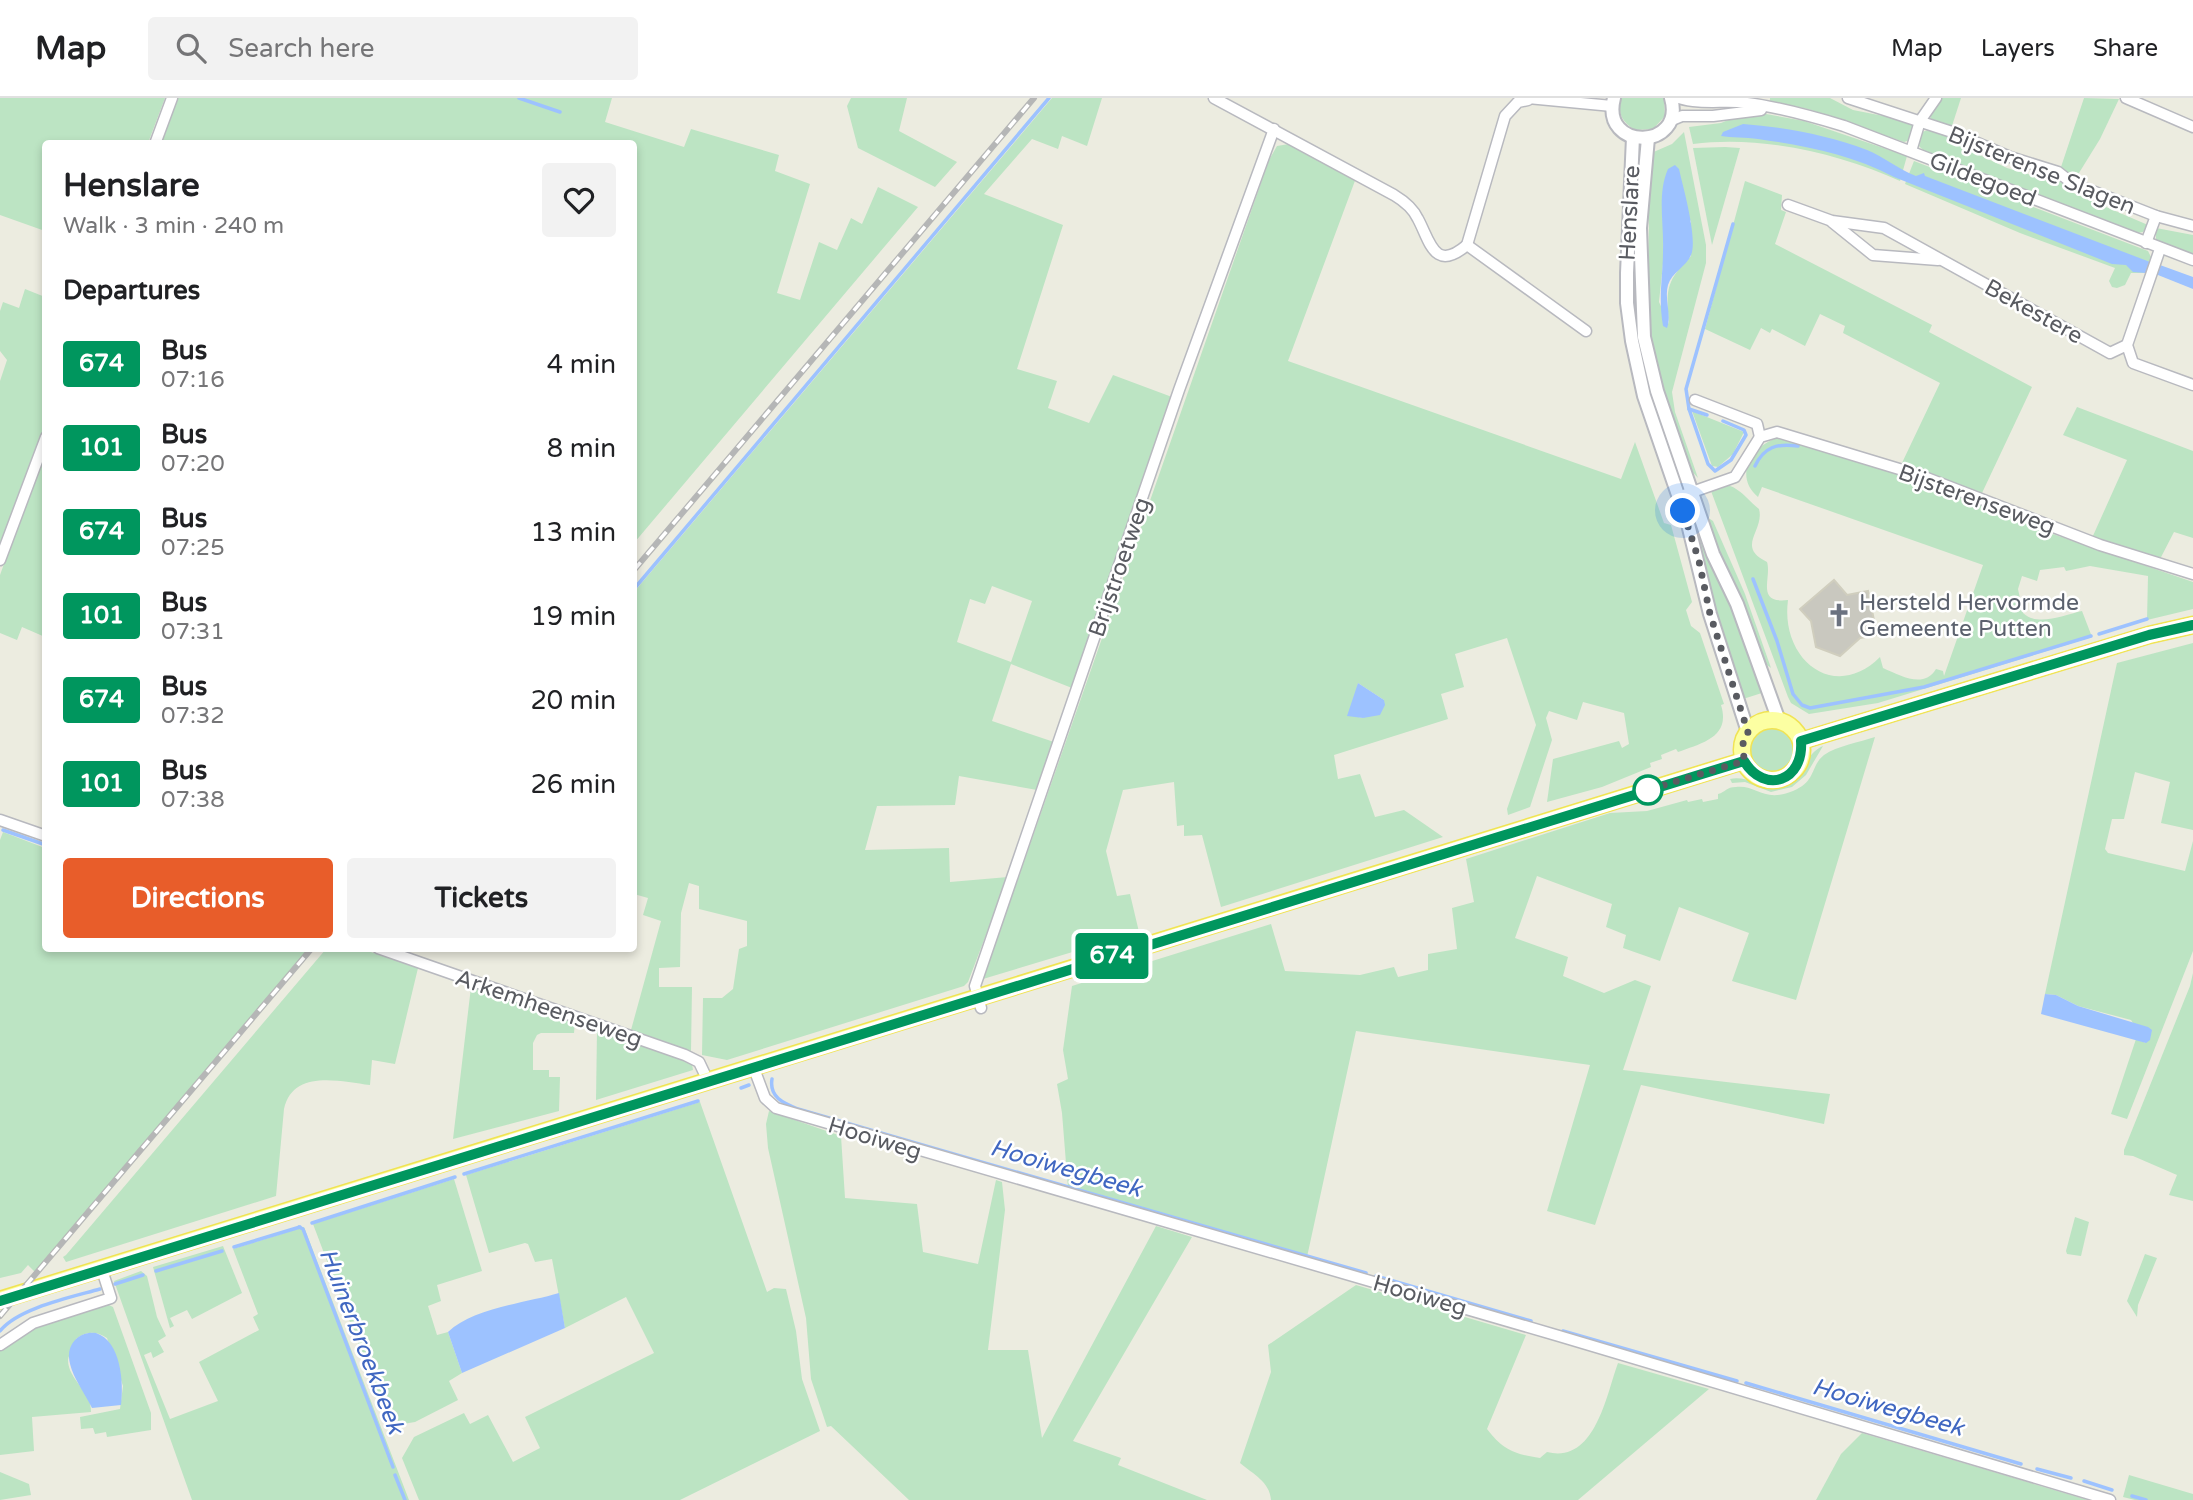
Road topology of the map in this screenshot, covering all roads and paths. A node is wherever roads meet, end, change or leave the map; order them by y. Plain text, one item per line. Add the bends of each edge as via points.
1 (172, 98) edge
2 (1214, 98) edge
3 (1671, 98) edge
4 (1679, 98) edge
5 (1848, 98) edge
6 (1936, 98) edge
7 (2126, 98) edge
8 (1528, 99) edge
9 (1613, 102) edge
10 (1769, 109) junction
11 (1670, 121) junction
12 (1920, 121) junction
13 (2193, 127) edge
14 (1274, 129) junction
15 (1633, 137) junction
16 (1648, 138) junction
17 (156, 140) edge
18 (1911, 152) junction
19 (1788, 205) dead end
20 (2157, 216) junction
21 (1832, 221) junction
22 (2193, 226) edge
23 (2146, 243) junction
24 (1467, 245) junction
25 (2160, 248) junction
26 (1942, 260) junction
27 (2193, 260) edge
28 (1586, 331) dead end
29 (2127, 345) junction
30 (2193, 385) edge
31 (1695, 400) dead end
32 (1760, 437) junction
33 (42, 448) edge
34 (1693, 492) junction
35 (1678, 497) junction
36 (0, 560) edge
37 (2193, 574) edge
38 (2193, 625) edge
39 (1779, 721) junction
40 (1748, 732) junction
41 (1801, 741) junction
42 (1744, 761) junction
43 (0, 820) edge
44 (42, 835) edge
45 (389, 952) edge
46 (979, 1002) junction
47 (753, 1066) junction
48 (708, 1081) junction
49 (102, 1270) junction
50 (0, 1300) edge
51 (0, 1345) edge
52 (2110, 1500) edge

1 - 17 street
2 - 14 street
3 - 11 street
4 - 10 street, Gildegoed
5 - 12 street, Bijsterense Slagen
6 - 12 street
7 - 13 street
8 - 9 street
8 - 24 street via 1518,102 1505,116
9 - 15 street via 1615,122
10 - 11 street, Gildegoed via 1682,116
10 - 18 street, Gildegoed via 1806,115
11 - 16 street via 1659,134
12 - 18 street
12 - 20 street, Bijsterense Slagen via 2057,172 2072,183
14 - 24 street via 1405,202 1439,255 1452,255
14 - 46 street, Brijstroetweg via 1064,721 975,986
15 - 16 street
15 - 35 street, Henslare via 1628,316 1644,396
16 - 34 street, Henslare via 1640,228 1644,337 1657,391
18 - 23 street, Gildegoed
19 - 21 street, Bekestere
20 - 22 street, Bijsterense Slagen
20 - 23 street, Bijsterense Slagen
21 - 26 street, Bekestere via 1884,228
21 - 26 street, Bekestere via 1873,255
23 - 25 street, Gildegoed
24 - 28 street
25 - 27 street, Gildegoed
25 - 29 street
26 - 29 street, Bekestere via 2110,353
29 - 30 street via 2133,363
31 - 32 street via 1756,424
32 - 34 street via 1735,477
32 - 37 street, Bijsterenseweg via 1777,432 1919,475 2100,545
33 - 36 street
34 - 35 street
34 - 39 street, Henslare
35 - 40 street, Henslare
38 - 41 main road
39 - 40 main road via 1767,720
39 - 41 main road via 1789,725
40 - 42 main road via 1743,741
41 - 42 main road via 1798,767 1788,776 1762,779
42 - 46 main road
43 - 44 street
45 - 48 street, Arkemheenseweg via 685,1055 699,1062
46 - 47 main road
47 - 48 main road
47 - 52 street, Hooiweg via 765,1098 776,1108
48 - 49 main road
49 - 50 main road
49 - 51 street via 111,1298 33,1323

